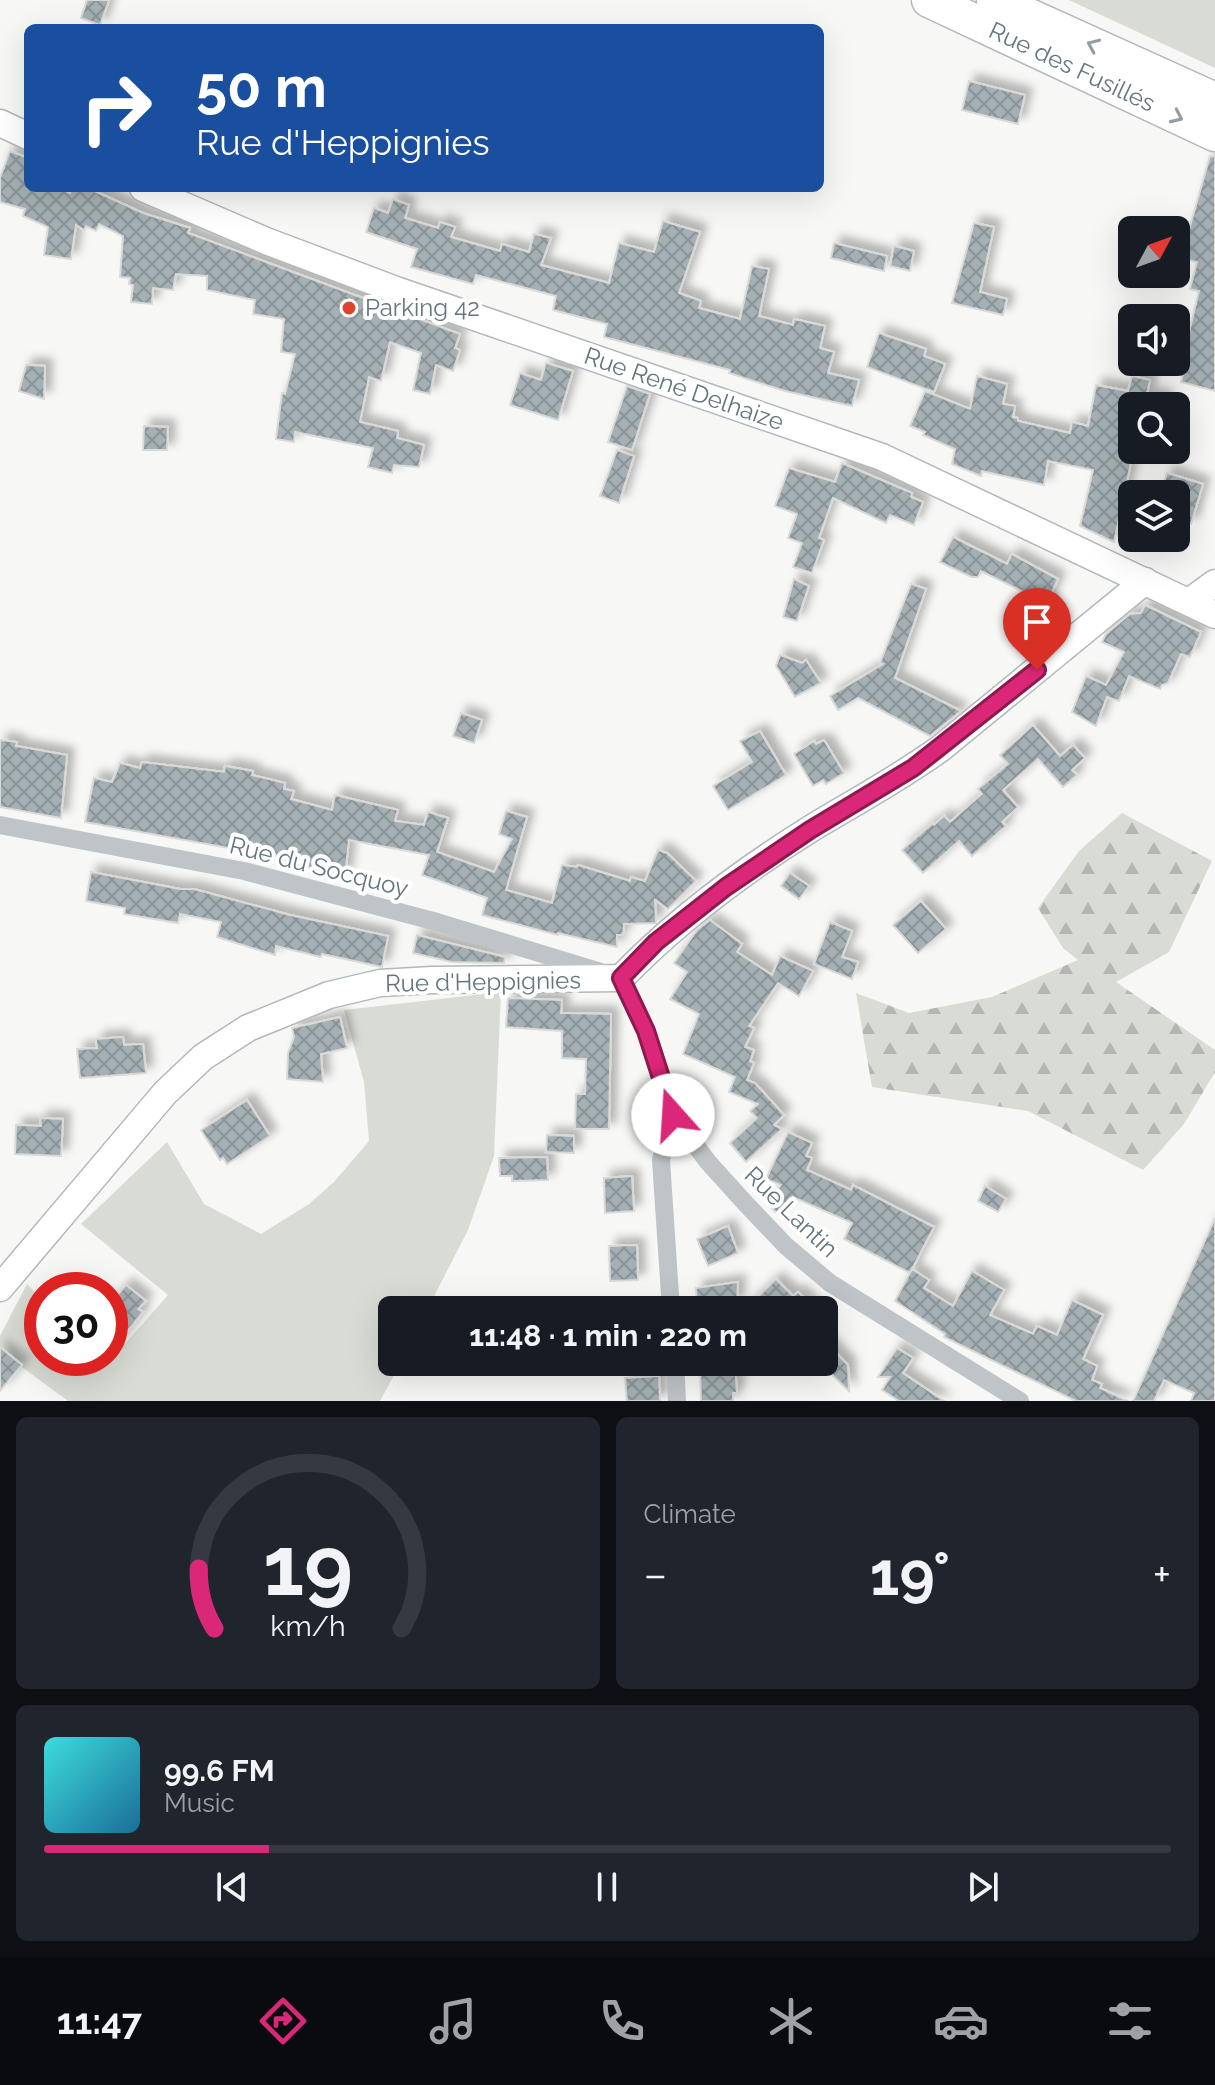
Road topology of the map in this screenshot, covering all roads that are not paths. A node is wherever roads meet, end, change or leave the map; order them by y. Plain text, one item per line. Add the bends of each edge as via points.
1 (929, 0) edge
2 (994, 0) edge
3 (1215, 100) edge
4 (0, 123) edge
5 (24, 134) edge
6 (1215, 134) edge
7 (152, 192) edge
8 (1145, 581) junction
9 (1215, 583) edge
10 (1189, 602) junction
11 (1215, 615) edge
12 (0, 825) edge
13 (621, 978) junction
14 (673, 1115) junction
15 (0, 1288) edge
16 (670, 1296) edge
17 (676, 1376) edge
18 (677, 1401) edge
19 (1020, 1401) edge

1 -> 6 highway, Rue des Fusillés
3 -> 2 highway, Rue des Fusillés
4 - 5 street
7 - 8 street, Rue René Delhaize via 396,290 882,457
8 - 10 street, Rue René Delhaize
8 - 13 street via 941,748 726,887 656,942
9 - 10 street
10 - 11 street, Rue René Delhaize
12 - 13 street, Rue du Socquoy via 244,871
13 - 14 street, Rue Lantin via 646,1031
13 - 15 street, Rue d'Heppignies via 380,983 329,995 248,1028 203,1057 165,1093
14 - 16 street via 661,1160
14 - 19 street, Rue Lantin via 736,1194 830,1283
17 - 18 street

